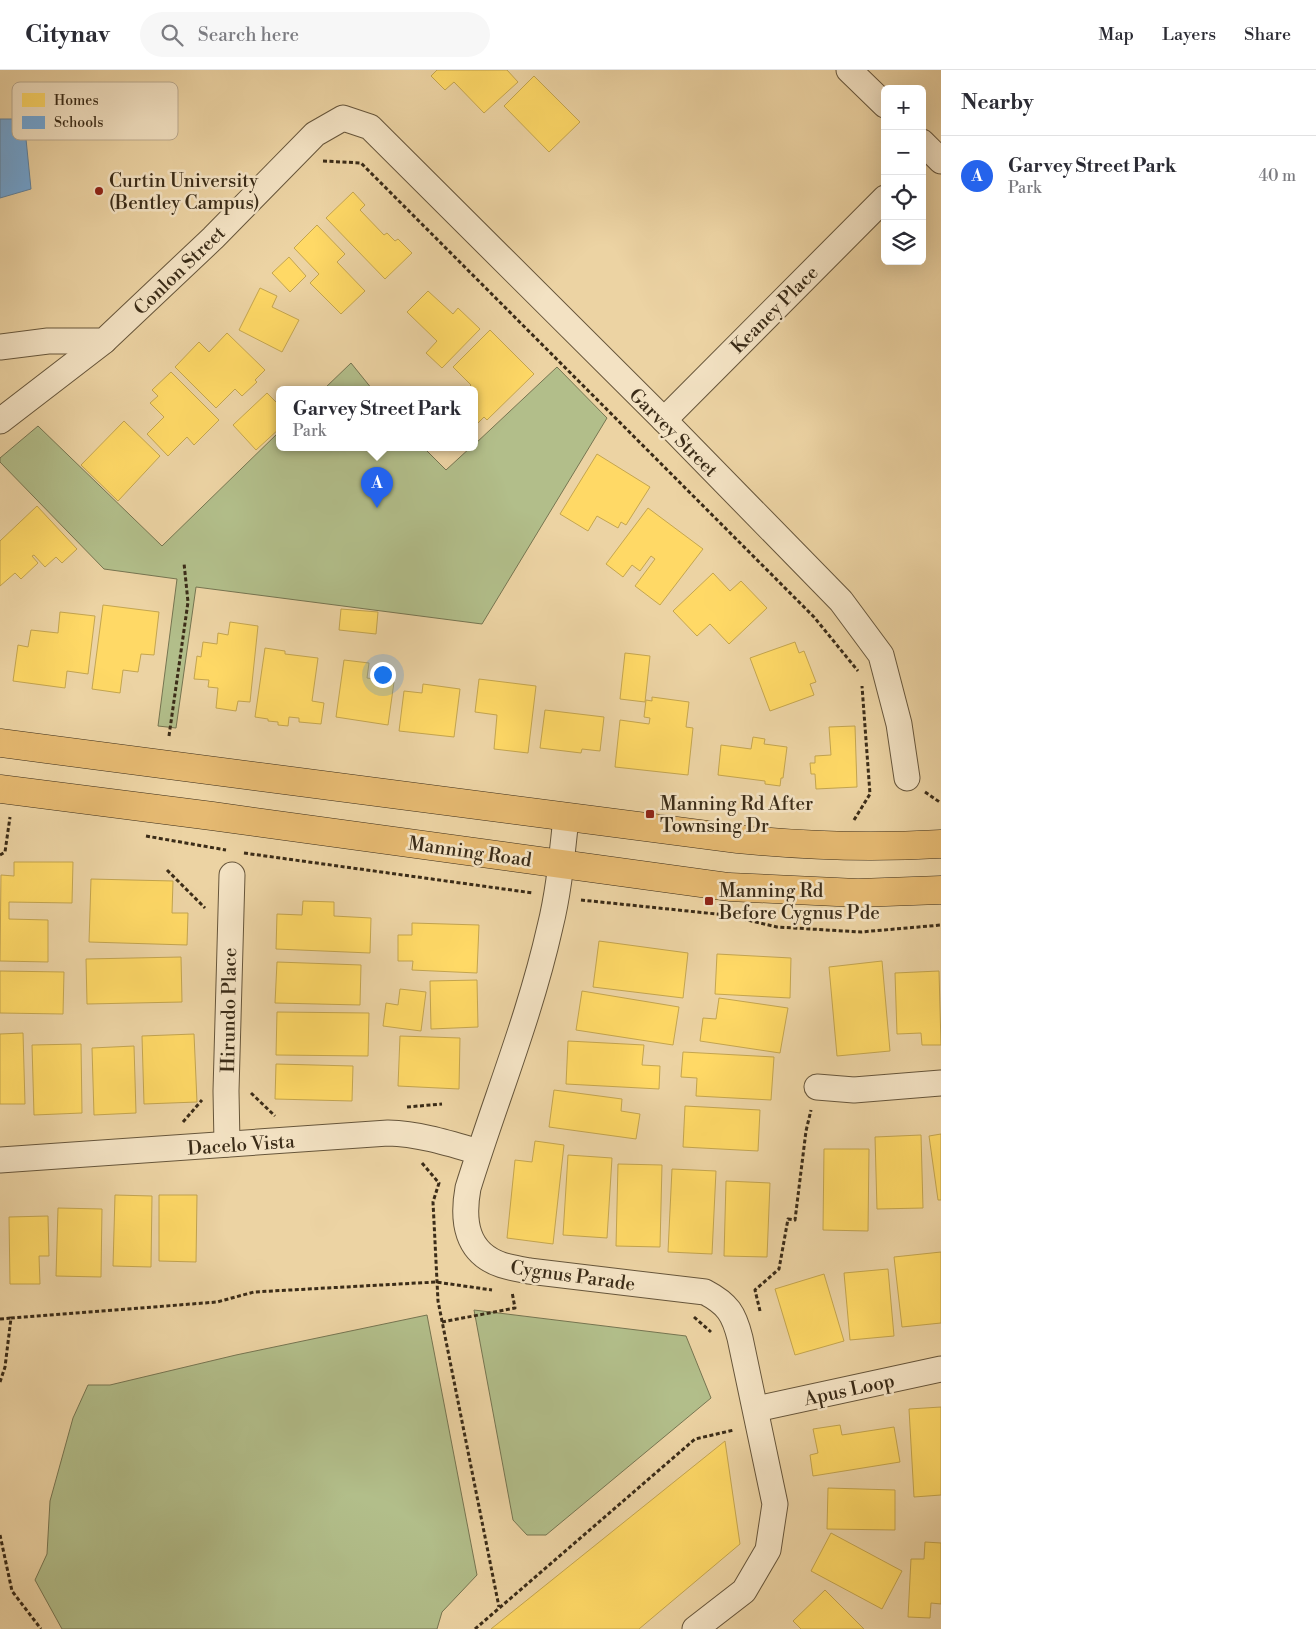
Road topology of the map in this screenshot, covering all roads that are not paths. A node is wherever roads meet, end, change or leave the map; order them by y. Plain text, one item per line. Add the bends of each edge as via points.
1 (849, 70) edge
2 (881, 101) edge
3 (370, 127) joint
4 (881, 202) edge
5 (104, 341) junction
6 (0, 347) edge
7 (664, 420) junction
8 (0, 421) edge
9 (0, 743) edge
10 (907, 778) dead end
11 (5, 800) edge
12 (566, 818) junction
13 (941, 844) edge
14 (235, 864) road end
15 (560, 864) junction
16 (941, 890) edge
17 (941, 1083) edge
18 (817, 1088) road end
19 (227, 1144) junction
20 (479, 1152) junction
21 (0, 1160) edge
22 (941, 1368) edge
23 (756, 1409) junction
24 (695, 1629) edge

1 - 2 street
3 - 5 street, Conlon Street via 343,118 315,134 214,238
3 - 7 street, Garvey Street
4 - 7 street, Keaney Place
5 - 6 street via 48,341
5 - 8 street, Conlon Street
7 - 10 street, Garvey Street via 841,601 881,655 899,724
9 - 12 main road
11 - 15 main road, Manning Road via 212,816
12 - 13 main road via 781,844
12 - 15 street, Cygnus Parade
14 - 19 street, Hirundo Place via 226,1091
15 - 16 main road, Manning Road via 728,887 858,893
15 - 20 street, Cygnus Parade via 557,896 532,997
17 - 18 street via 854,1090
19 - 20 street, Dacelo Vista via 388,1133 432,1138
19 - 21 street, Dacelo Vista
20 - 23 street, Cygnus Parade via 464,1206 465,1221 475,1247 502,1265 529,1271 705,1292 718,1299 730,1310 737,1323
22 - 23 street, Apus Loop
23 - 24 street, Cygnus Parade via 775,1504 768,1550 744,1592

